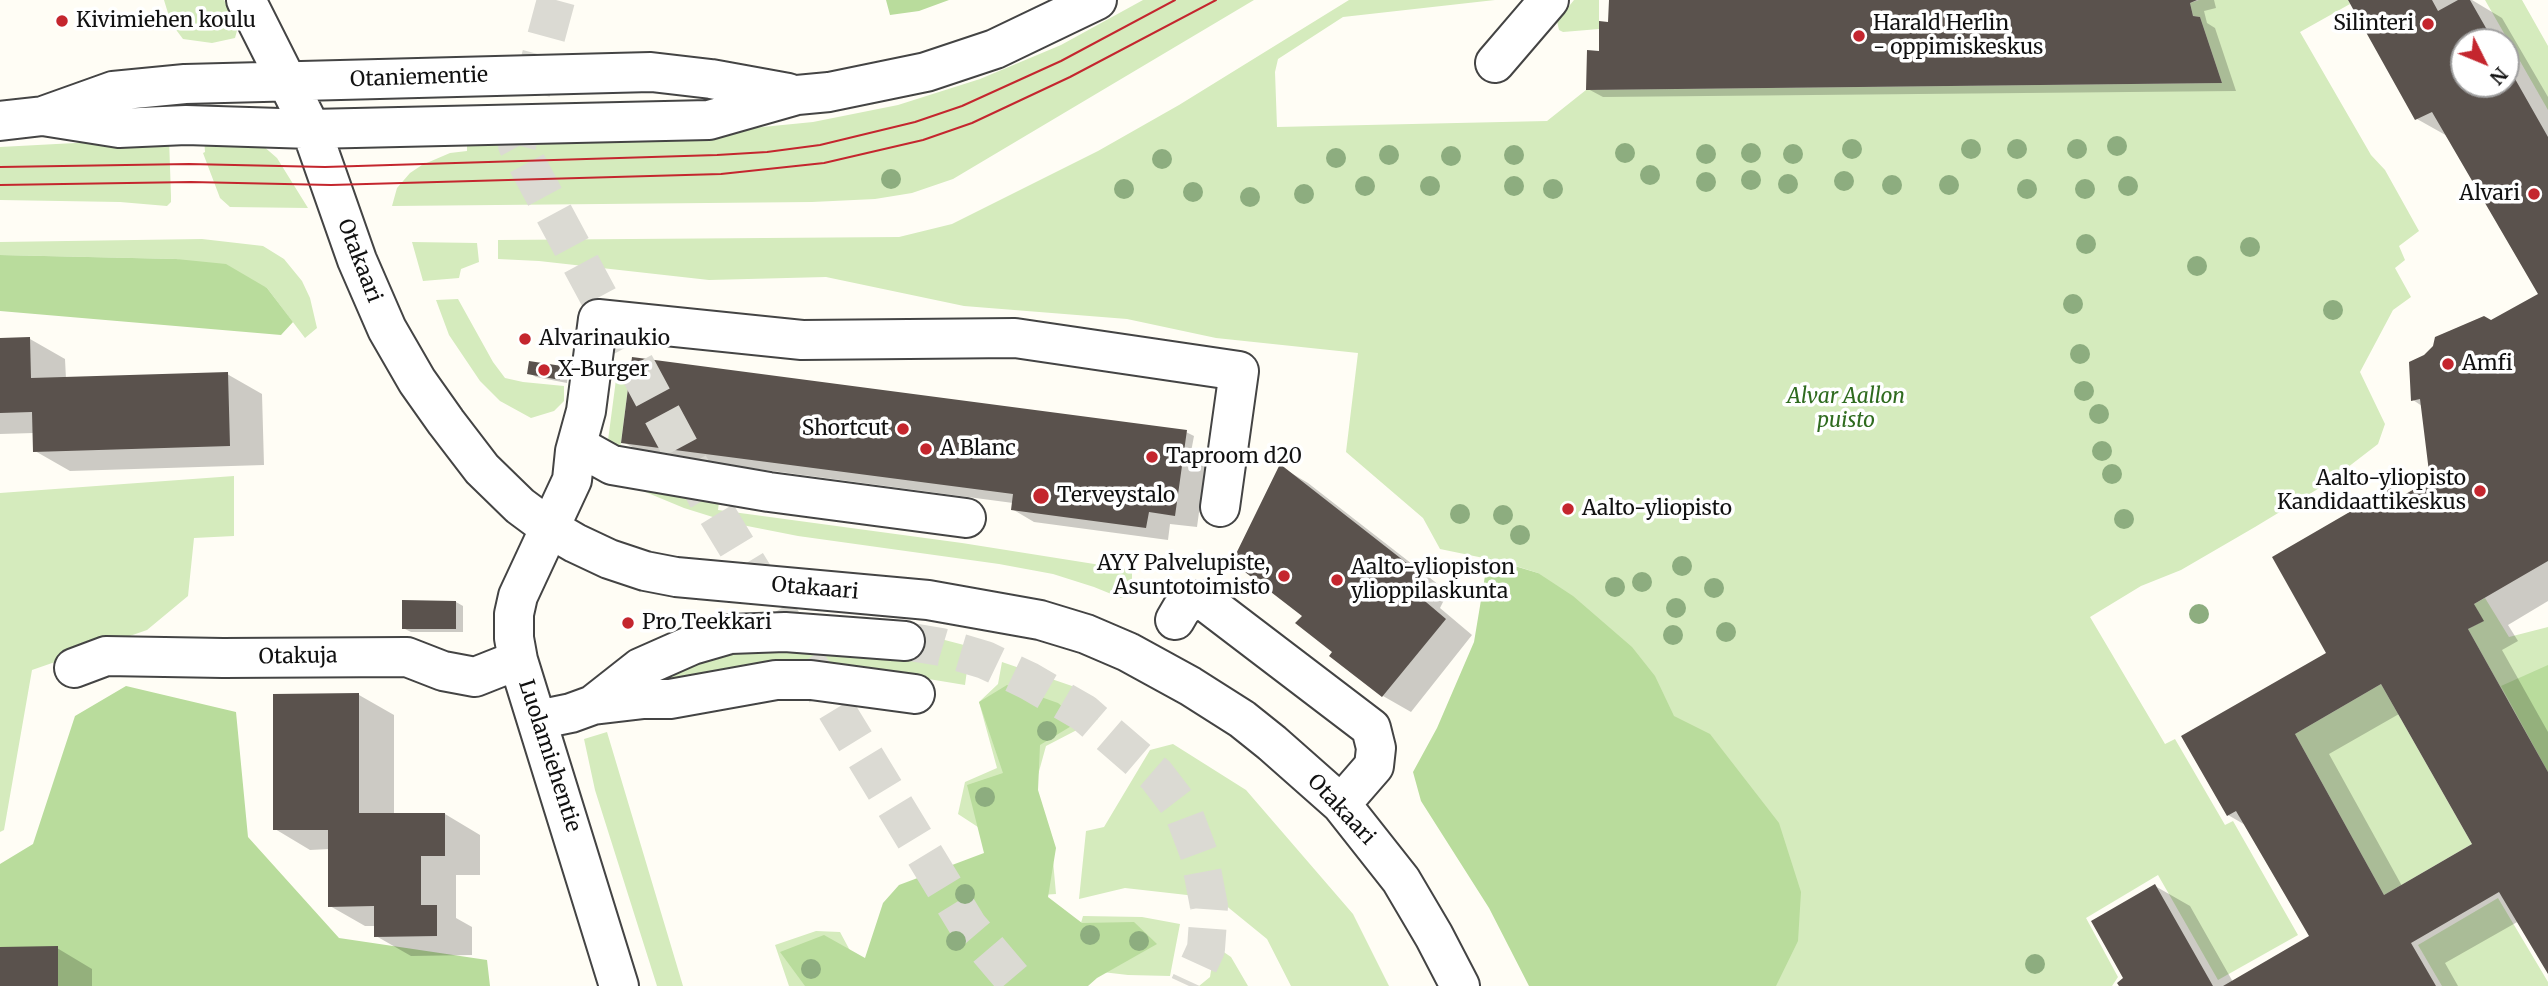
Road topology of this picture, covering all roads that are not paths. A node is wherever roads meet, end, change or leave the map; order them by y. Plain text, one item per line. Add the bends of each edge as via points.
1 (246, 0) edge
2 (1097, 0) edge
3 (1549, 0) edge
4 (1494, 63) dead end
5 (287, 82) junction
6 (797, 94) junction
7 (43, 116) junction
8 (0, 121) edge
9 (311, 129) junction
10 (578, 446) junction
11 (1220, 507) dead end
12 (966, 519) dead end
13 (551, 529) junction
14 (1175, 620) dead end
15 (905, 641) tunnel mouth
16 (518, 660) junction
17 (74, 668) dead end
18 (915, 694) dead end
19 (593, 705) junction
20 (537, 720) junction
21 (1341, 804) junction
22 (619, 986) edge
23 (1460, 986) edge

1 - 5 street, Otakaari
2 - 6 street, Otaniementie via 995,49 926,72
3 - 4 street
5 - 6 street, Otaniementie via 651,72
5 - 7 street, Otaniementie via 113,91
5 - 9 street, Otakaari
6 - 9 street, Otaniementie via 709,120
7 - 8 street, Otaniementie
7 - 9 street, Otaniementie via 119,128
9 - 13 street, Otakaari via 357,260 387,329 417,382 482,469
10 - 11 street, Luolamiehentie via 598,319 802,340 1015,338 1239,370
10 - 12 street via 612,465
10 - 13 street, Luolamiehentie via 572,480
13 - 16 street, Luolamiehentie via 518,596 514,614
13 - 21 street, Otakaari via 609,559 645,571 928,600 1041,620 1086,634 1128,652 1242,719
14 - 21 street via 1190,602 1207,603 1371,728 1374,766
15 - 19 street via 785,632 730,634 640,668
16 - 17 street, Otakuja via 475,677 407,657 106,656
16 - 20 street, Luolamiehentie
18 - 19 street via 811,680 776,680 670,699
19 - 20 street
20 - 22 street, Luolamiehentie
21 - 23 street, Otakaari via 1401,880

